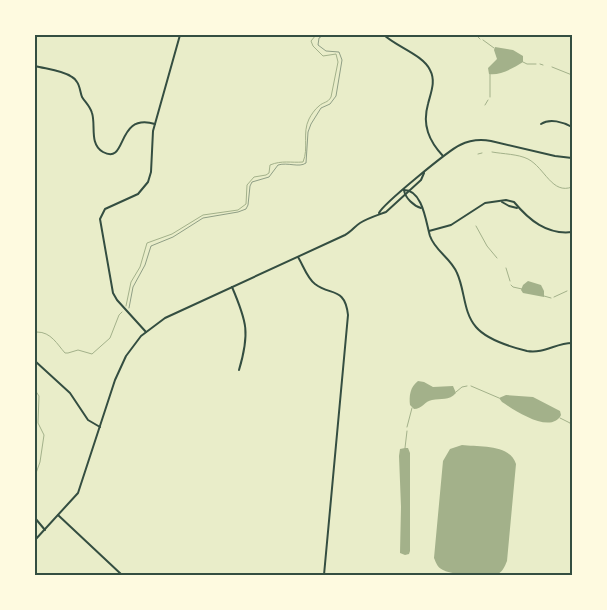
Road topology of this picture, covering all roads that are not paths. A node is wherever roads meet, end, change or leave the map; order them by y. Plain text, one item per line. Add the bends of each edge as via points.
1 (180, 35) edge
2 (384, 35) edge
3 (35, 66) edge
4 (155, 124) junction
5 (541, 124) dead end
6 (572, 127) edge
7 (443, 156) junction
8 (572, 158) edge
9 (424, 173) junction
10 (404, 190) junction
11 (410, 191) junction
12 (405, 196) junction
13 (502, 202) junction
14 (422, 208) junction
15 (517, 208) junction
16 (379, 213) junction
17 (429, 231) junction
18 (572, 232) edge
19 (298, 257) junction
20 (232, 287) junction
21 (146, 332) junction
22 (572, 343) edge
23 (35, 361) edge
24 (239, 370) dead end
25 (100, 427) junction
26 (58, 515) junction
27 (35, 518) edge
28 (45, 530) junction
29 (36, 539) edge
30 (35, 544) edge
31 (122, 575) edge
32 (161, 575) edge
33 (182, 575) edge
34 (324, 575) edge

1 - 4 street
2 - 7 street via 430,68 433,86 426,110 426,125 430,140
3 - 4 street via 69,75 77,82 92,111 94,140 104,152 118,150 133,124 141,121
4 - 21 street via 148,182 138,194 106,209 100,219 113,293
5 - 6 street via 552,121
7 - 8 street via 459,145 481,140
7 - 9 street
9 - 10 street
9 - 11 street
10 - 11 street
10 - 12 street
10 - 16 street
11 - 12 street
11 - 14 street via 421,202
12 - 14 street
12 - 16 street via 390,210
13 - 15 street
13 - 15 street via 512,201
13 - 17 street via 485,203 451,225
14 - 17 street
15 - 18 street via 543,228
16 - 19 street via 352,231
17 - 22 street via 437,248 458,273 470,319 479,331 494,340 530,351
19 - 20 street
19 - 34 street via 314,283 341,297 348,315
20 - 21 street via 165,318
20 - 24 street via 246,326 245,349
21 - 25 street via 122,364
23 - 25 street via 70,393 88,420
25 - 26 street via 78,493
26 - 28 street
26 - 31 street
27 - 28 street
28 - 29 street
29 - 30 street
32 - 33 street

